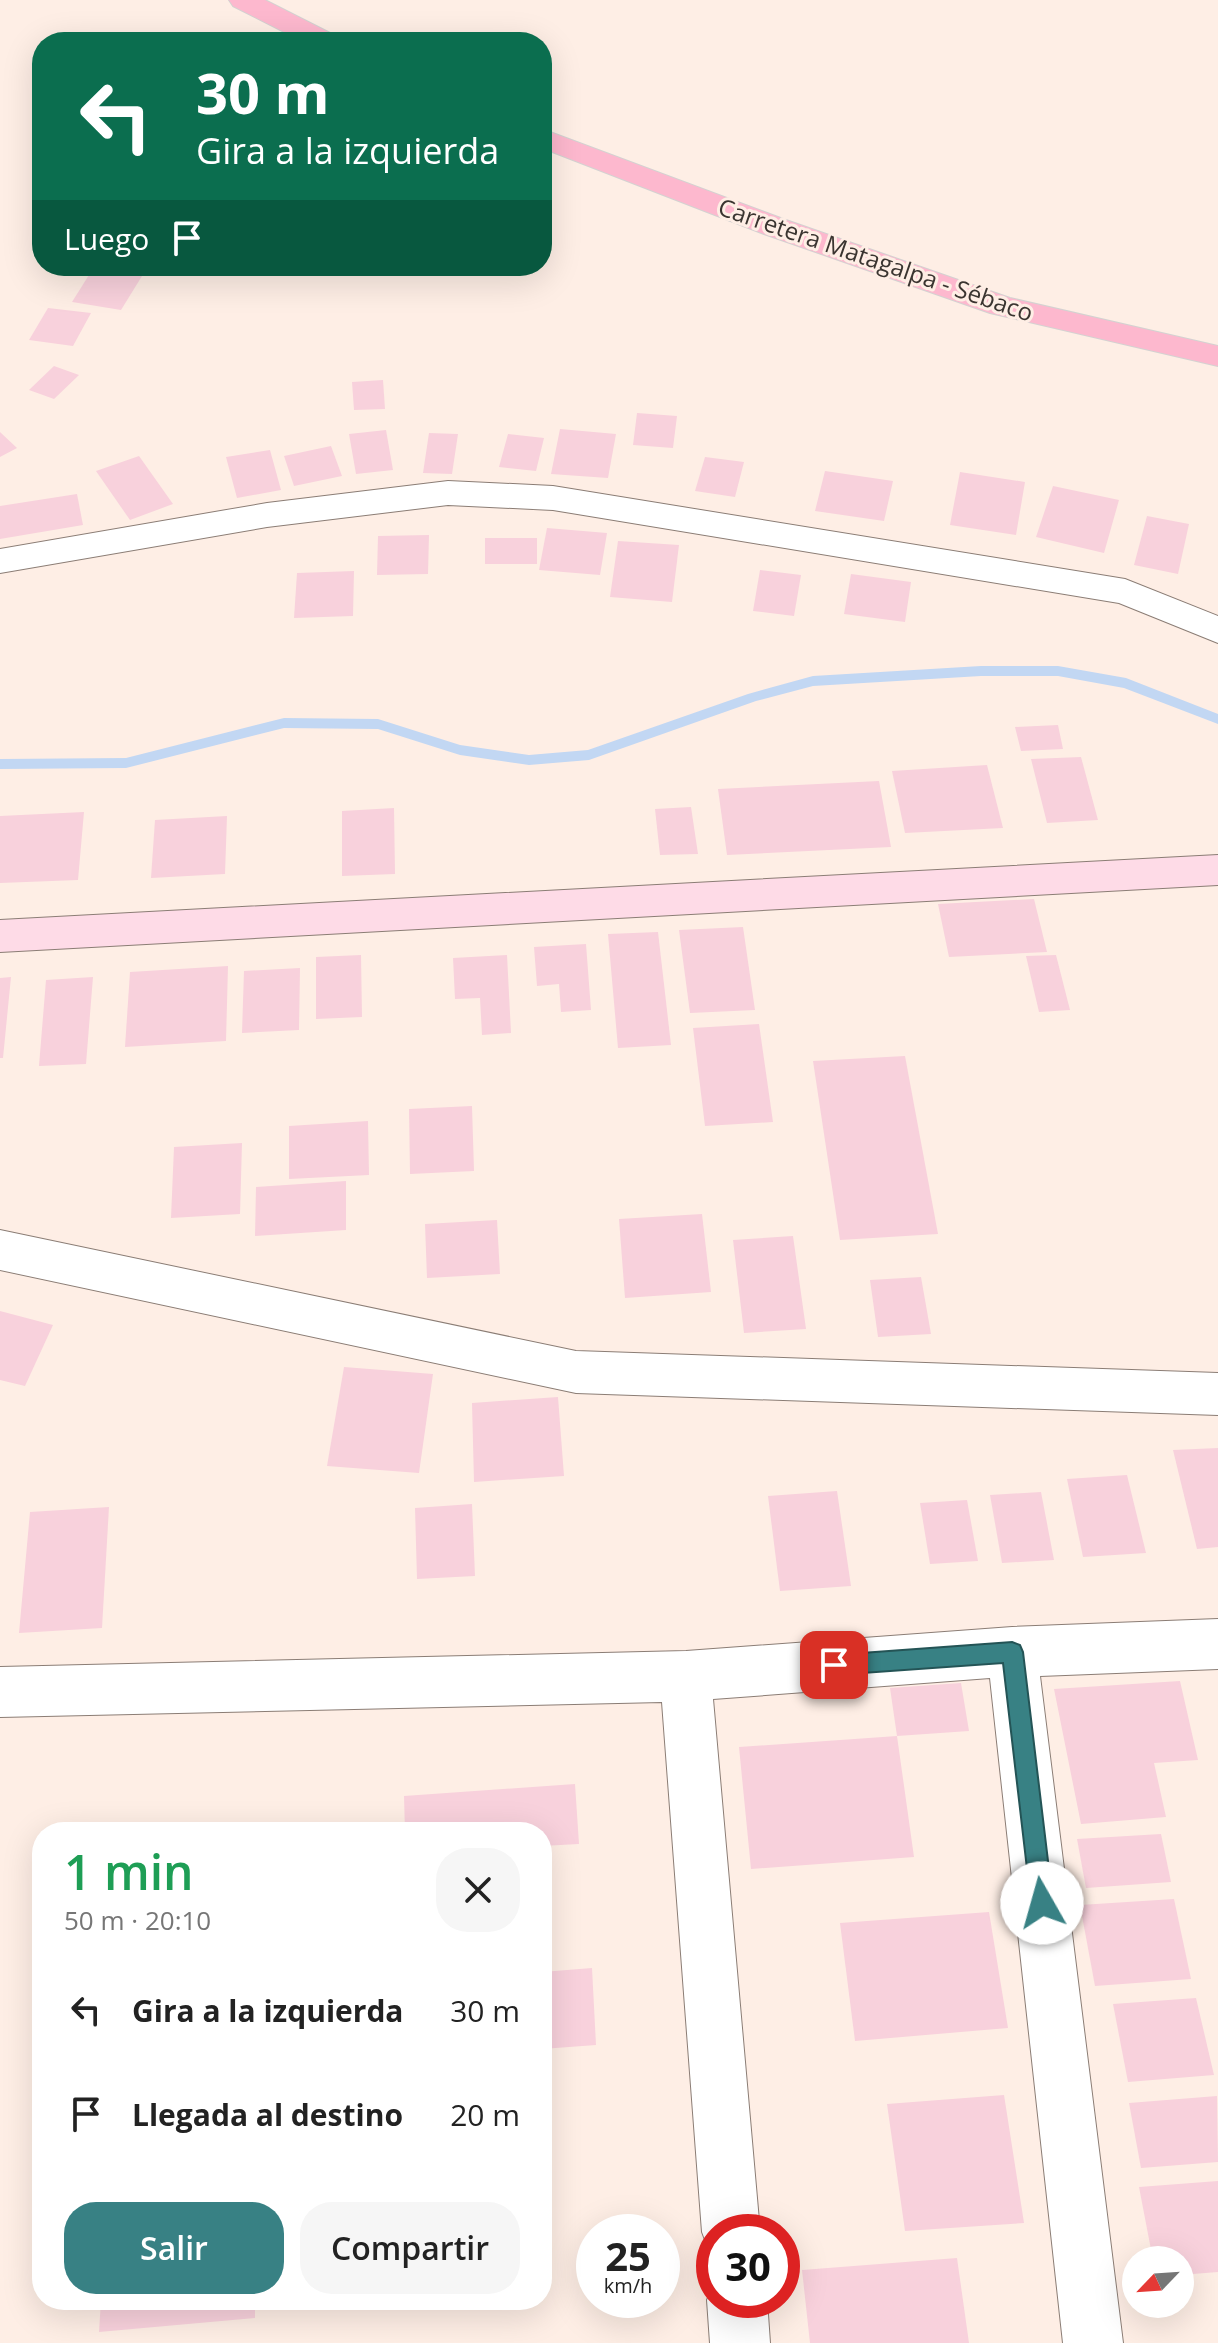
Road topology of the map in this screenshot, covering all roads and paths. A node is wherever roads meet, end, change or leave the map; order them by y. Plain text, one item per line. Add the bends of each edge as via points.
1 (243, 0) edge
2 (306, 32) edge
3 (552, 142) edge
4 (1218, 356) edge
5 (0, 561) edge
6 (1218, 630) edge
7 (1218, 870) edge
8 (0, 936) edge
9 (0, 1250) edge
10 (1218, 1394) edge
11 (1218, 1644) edge
12 (1012, 1652) junction
13 (686, 1676) junction
14 (0, 1692) edge
15 (730, 2214) edge
16 (738, 2318) edge
17 (740, 2343) edge
18 (1093, 2343) edge

1 - 2 main road
3 - 4 main road, Carretera Matagalpa - Sébaco via 1001,306
5 - 6 street via 267,515 448,493 553,498 1125,592
7 - 8 street
9 - 10 street via 576,1372
11 - 12 street
12 - 13 street
12 - 18 street
13 - 14 street
13 - 15 street
16 - 17 street

